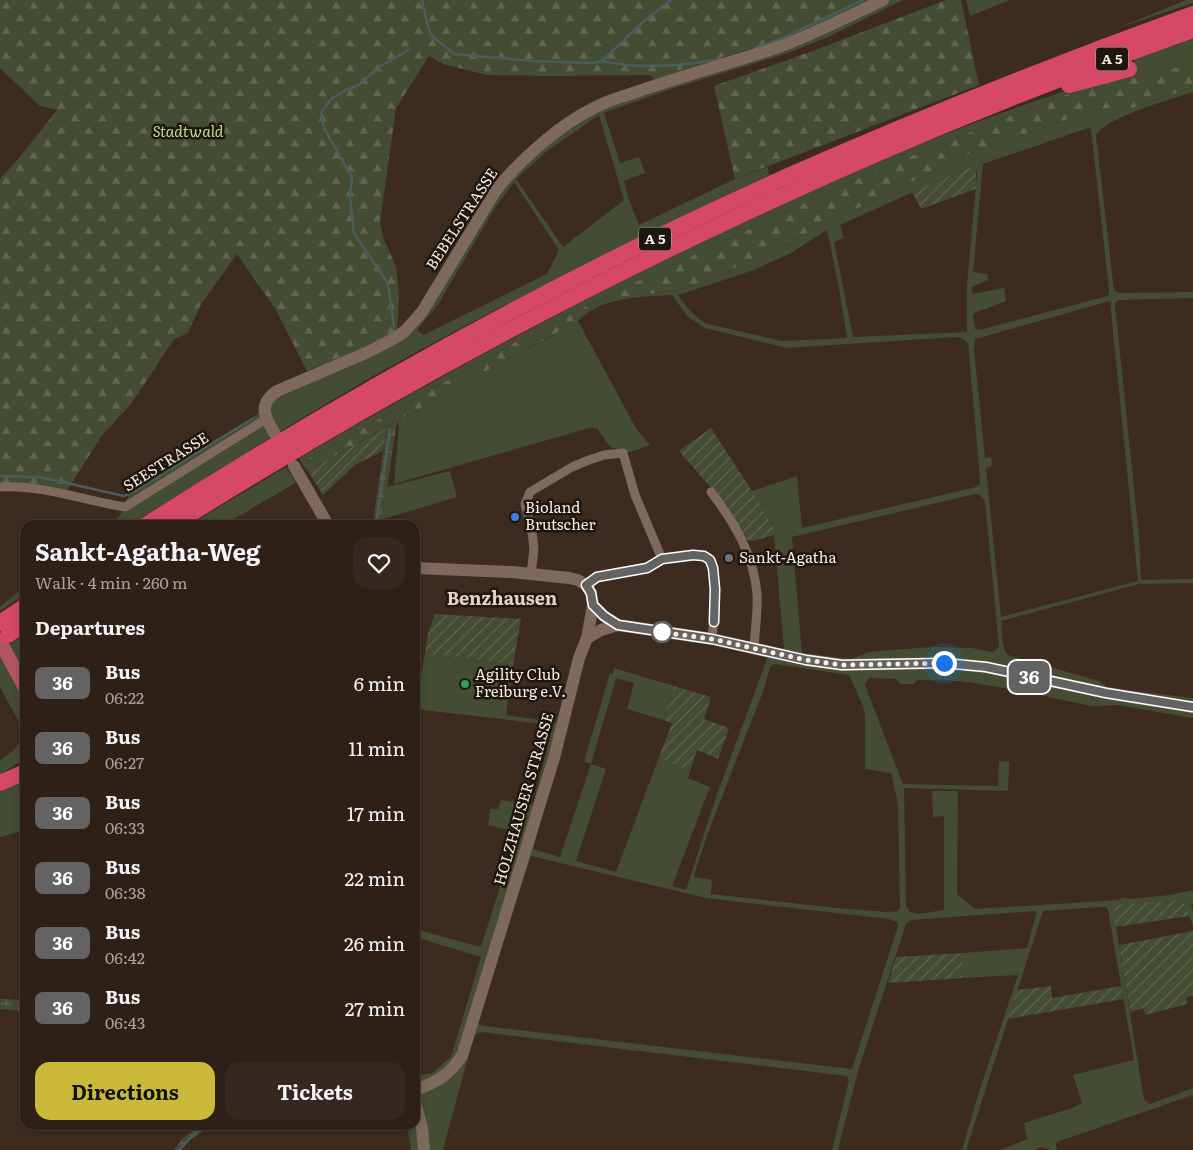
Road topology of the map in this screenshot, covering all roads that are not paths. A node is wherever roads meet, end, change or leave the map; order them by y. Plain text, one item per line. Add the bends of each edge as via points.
1 (883, 0) edge
2 (1193, 14) edge
3 (1193, 30) edge
4 (1129, 69) dead end
5 (1032, 90) junction
6 (266, 419) junction
7 (276, 434) dead end
8 (294, 466) dead end
9 (0, 487) edge
10 (711, 492) dead end
11 (154, 520) edge
12 (181, 520) edge
13 (325, 520) edge
14 (662, 559) junction
15 (420, 568) edge
16 (531, 574) junction
17 (586, 585) junction
18 (593, 605) junction
19 (20, 612) edge
20 (20, 625) edge
21 (618, 625) junction
22 (3, 633) edge
23 (587, 638) junction
24 (712, 639) junction
25 (754, 648) junction
26 (20, 678) edge
27 (1193, 706) edge
28 (20, 767) edge
29 (20, 774) edge
30 (4, 781) edge
31 (420, 1088) edge
32 (420, 1121) edge
33 (424, 1150) edge

1 - 6 street, BEBELSTRASSE via 778,47 599,105 568,124 516,168 496,190 413,323 395,338 277,391 265,403
2 - 11 highway, A 5 via 942,111 789,176 674,230 393,376
3 - 5 highway, A 5
4 - 5 highway via 1068,86
5 - 12 highway, A 5 via 797,189 679,243 521,323 358,414
6 - 7 street
6 - 9 street, SEESTRASSE via 125,507 65,493 20,486
8 - 13 street
10 - 25 street via 732,521 750,560 757,595
14 - 16 street via 635,495 623,454 604,454 572,467 530,492 526,498 524,504 534,549
14 - 17 street via 647,568 597,577
14 - 24 street via 693,555 710,560 715,589
15 - 16 street
16 - 17 street via 569,578
17 - 18 street
18 - 21 street
18 - 23 street
19 - 22 highway
20 - 22 highway
21 - 23 street
21 - 24 street
22 - 26 main road
23 - 31 street, HOLZHAUSER STRASSE via 554,758 462,1056 445,1076
24 - 25 street
25 - 27 street via 824,663 944,663 986,667 1106,693
28 - 30 highway
29 - 30 highway
32 - 33 street

